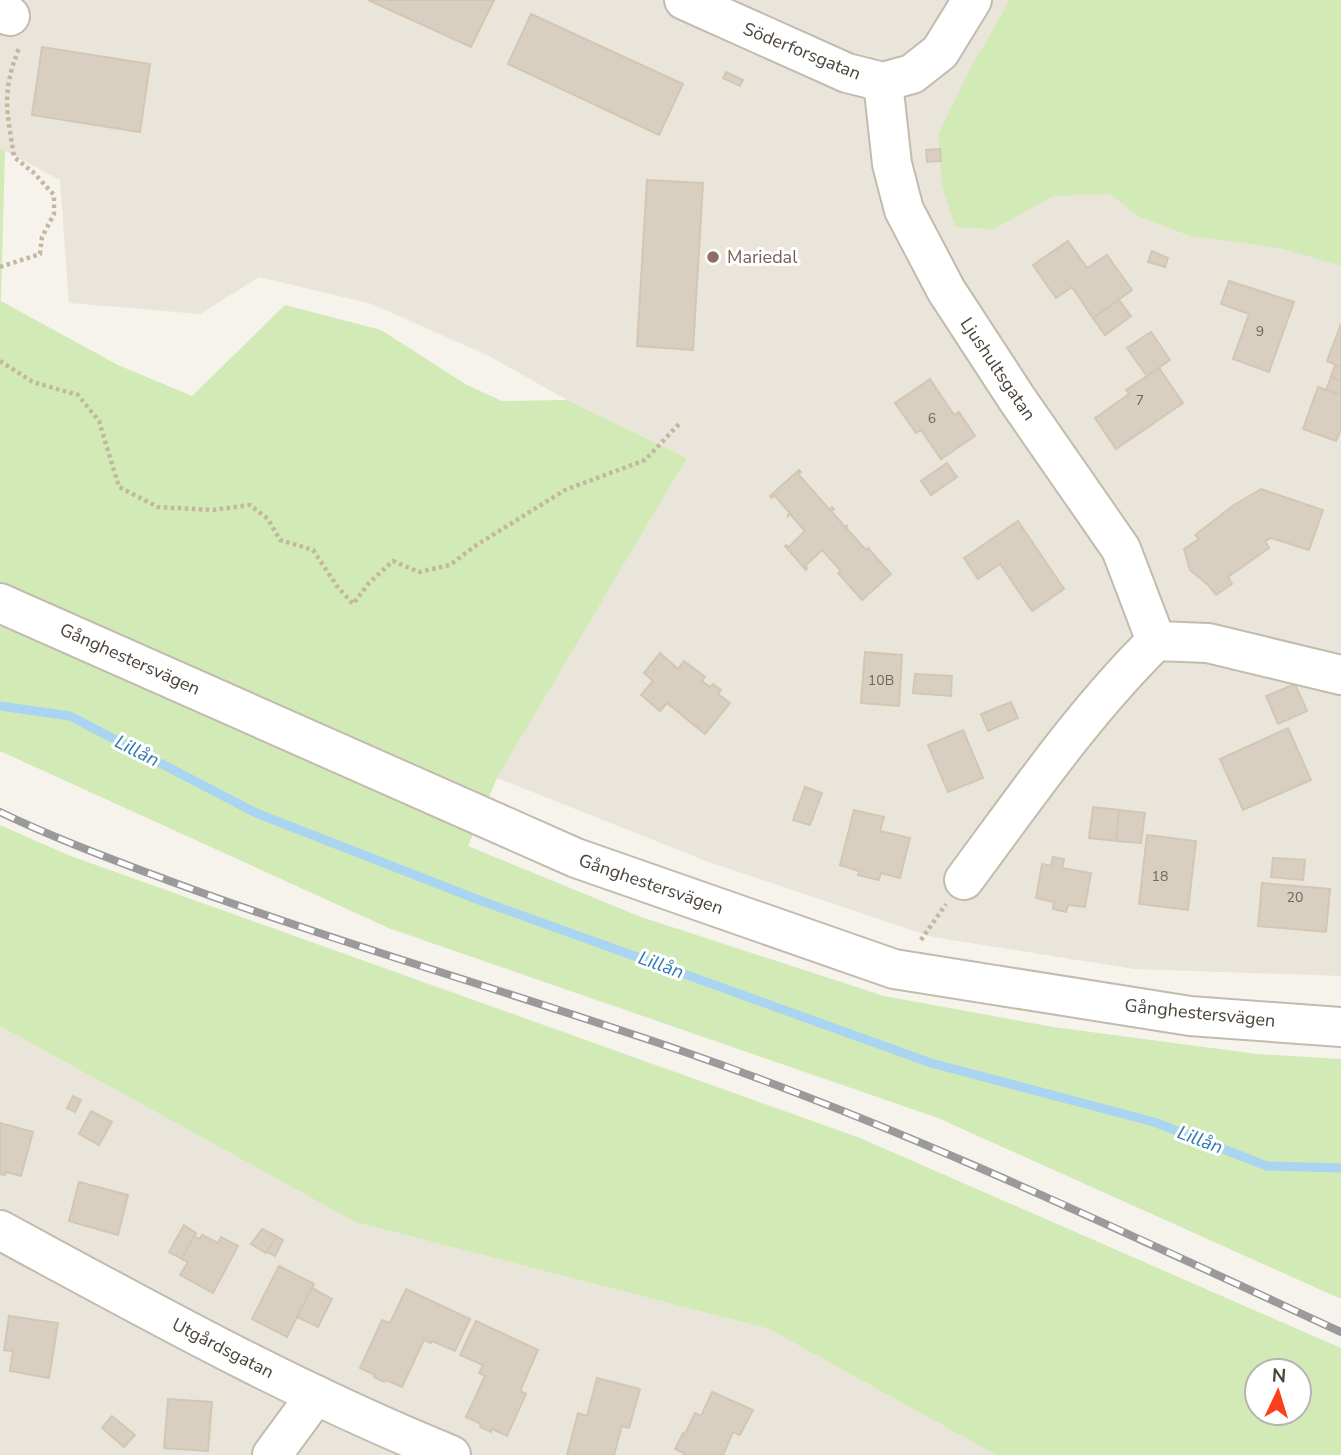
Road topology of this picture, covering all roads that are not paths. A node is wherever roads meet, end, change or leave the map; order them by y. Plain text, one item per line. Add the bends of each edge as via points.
1 (684, 0) edge
2 (972, 0) edge
3 (883, 82) junction
4 (0, 603) edge
5 (1156, 641) junction
6 (1341, 675) edge
7 (964, 880) dead end
8 (1341, 1027) edge
9 (0, 1230) edge
10 (316, 1395) junction
11 (272, 1455) edge
12 (451, 1455) edge

1 - 3 street, Söderforsgatan via 835,68
2 - 3 street via 940,52 912,74
3 - 5 street, Ljushultsgatan via 892,164 904,210 946,290 1121,549
4 - 8 street, Gånghestersvägen via 576,858 894,969 1190,1016
5 - 6 street via 1208,643
5 - 7 street via 1068,738
9 - 10 street, Utgårdsgatan
10 - 11 street
10 - 12 street, Utgårdsgatan

